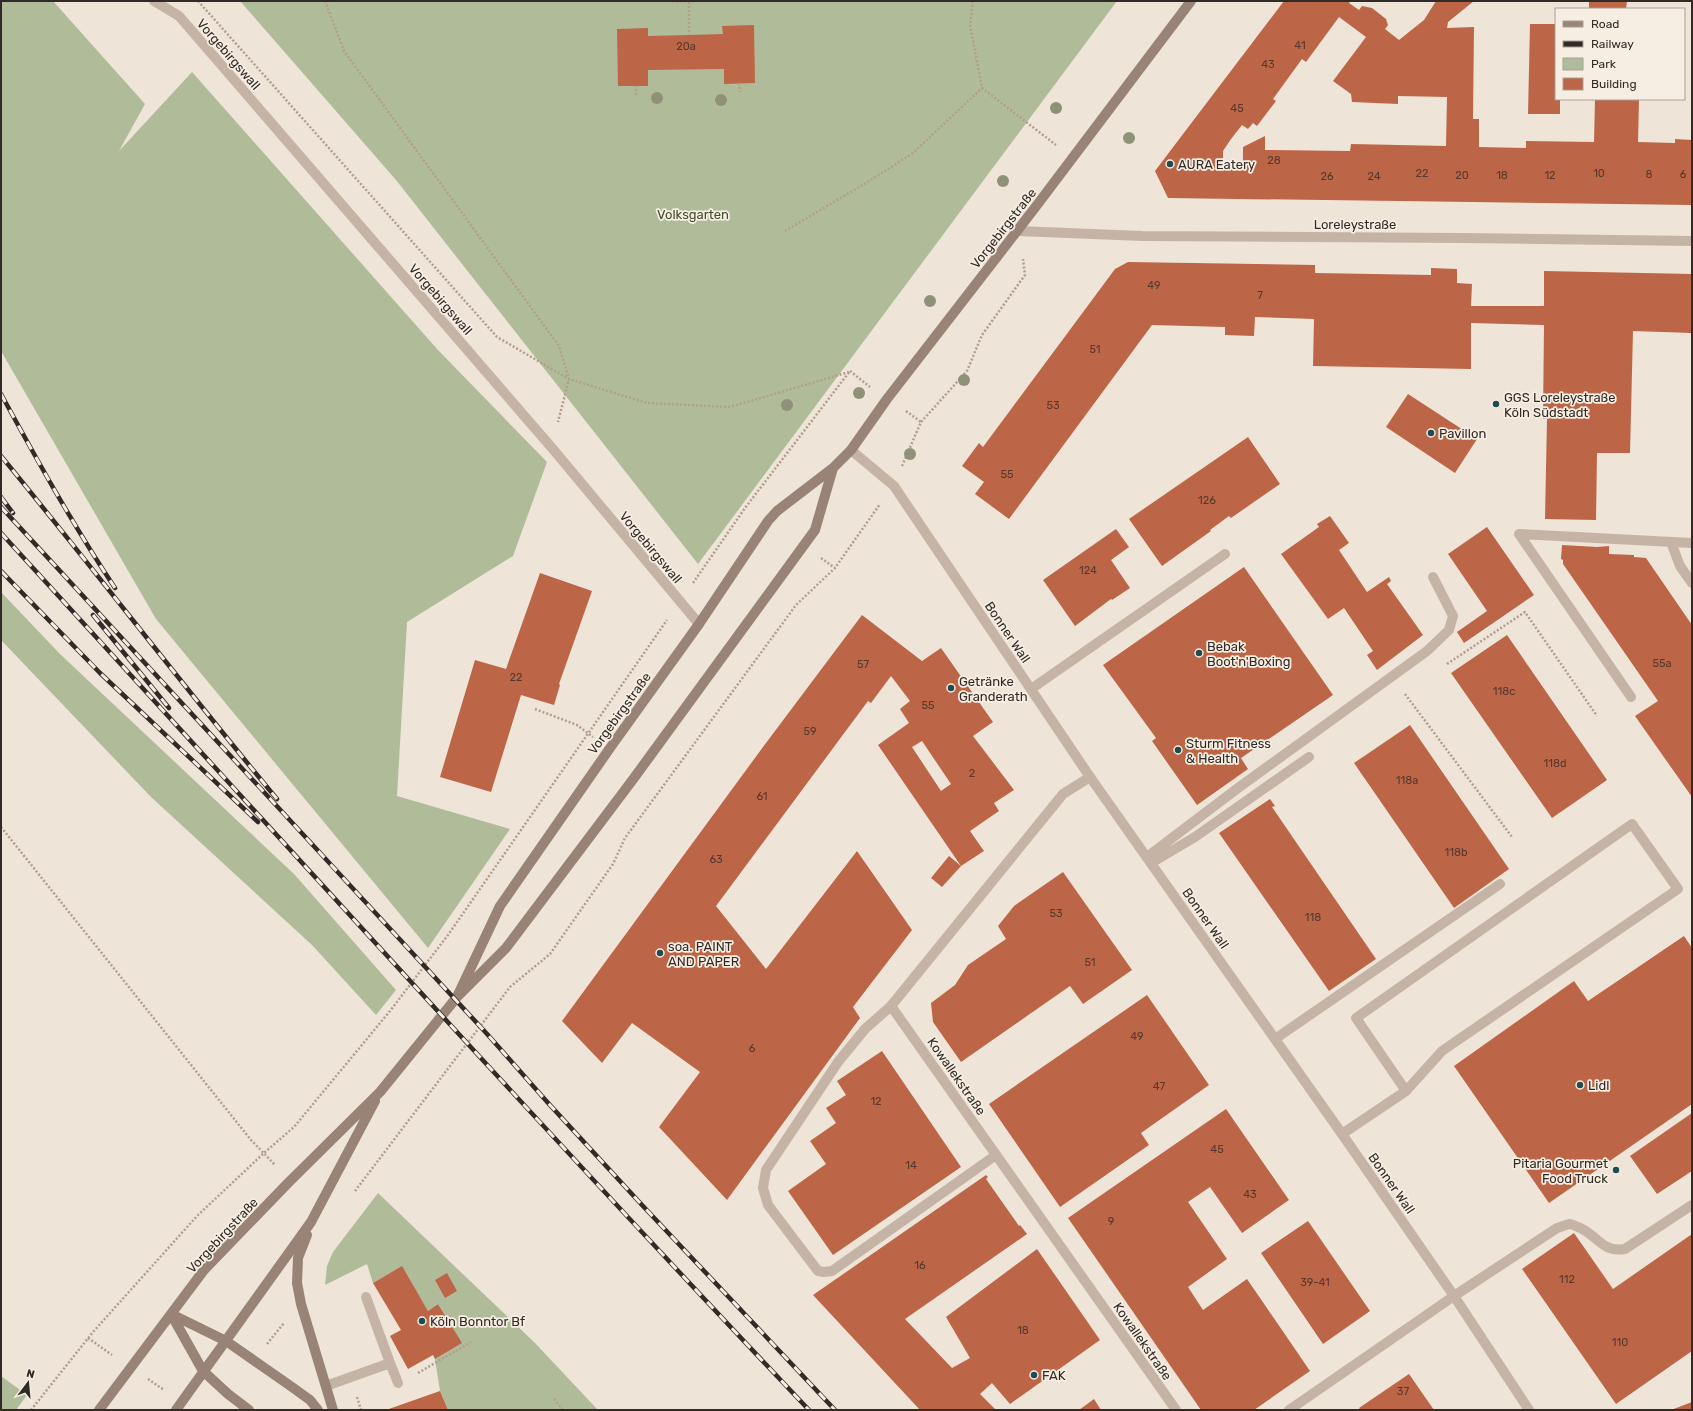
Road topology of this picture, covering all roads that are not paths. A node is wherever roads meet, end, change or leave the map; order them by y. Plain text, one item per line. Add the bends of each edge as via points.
1 (154, 1) edge
2 (1190, 1) edge
3 (1018, 231) junction
4 (1692, 241) edge
5 (851, 450) junction
6 (833, 468) junction
7 (1671, 542) junction
8 (1692, 543) edge
9 (1225, 554) dead end
10 (1433, 577) dead end
11 (1692, 583) edge
12 (699, 624) junction
13 (1031, 689) junction
14 (1630, 697) dead end
15 (1309, 757) dead end
16 (1090, 777) junction
17 (1149, 860) junction
18 (1500, 884) dead end
19 (457, 996) junction
20 (891, 1006) junction
21 (1275, 1039) junction
22 (1406, 1091) junction
23 (380, 1092) junction
24 (1342, 1134) junction
25 (996, 1155) junction
26 (1692, 1205) edge
27 (311, 1222) junction
28 (1454, 1296) junction
29 (366, 1297) dead end
30 (171, 1314) junction
31 (226, 1341) junction
32 (390, 1363) junction
33 (203, 1371) junction
34 (398, 1383) dead end
35 (326, 1386) junction
36 (99, 1410) edge
37 (176, 1410) edge
38 (249, 1410) edge
39 (318, 1410) edge
40 (333, 1410) edge
41 (1176, 1410) edge
42 (1290, 1410) edge
43 (1529, 1410) edge

1 - 12 street, Vorgebirgswall via 179,16 552,448
2 - 3 main road, Vorgebirgstraße
3 - 4 street, Loreleystraße via 1142,236
3 - 5 main road, Vorgebirgstraße via 887,399
5 - 6 main road, Vorgebirgstraße
5 - 13 street, Bonner Wall via 894,486
6 - 12 main road, Vorgebirgstraße via 777,511 768,521
6 - 19 main road, Vorgebirgstraße via 815,530 506,948
7 - 8 street
7 - 11 street via 1680,566
7 - 14 street via 1519,534
9 - 13 street
10 - 17 street via 1453,616 1449,630 1427,651 1238,788
12 - 19 main road, Vorgebirgstraße via 500,906
13 - 16 street, Bonner Wall
15 - 17 street via 1196,837
16 - 17 street, Bonner Wall
16 - 20 street via 1064,794
17 - 21 street, Bonner Wall
18 - 21 street
19 - 23 main road, Vorgebirgstraße
20 - 25 street, Kowallekstraße
20 - 25 street via 865,1029 838,1062 766,1170 762,1188 768,1205 818,1271 832,1271
21 - 24 street, Bonner Wall
22 - 22 street via 1442,1051 1678,889 1632,824 1356,1018
22 - 24 street
23 - 27 main road, Vorgebirgstraße
23 - 30 main road, Vorgebirgstraße via 204,1270
24 - 28 street, Bonner Wall
25 - 41 street, Kowallekstraße
26 - 28 street via 1625,1249 1608,1248 1585,1230 1570,1224 1557,1228
27 - 31 main road, Vorgebirgstraße
27 - 35 main road via 298,1258 297,1283
28 - 42 street
28 - 43 street, Bonner Wall
29 - 32 street
30 - 31 main road
30 - 33 main road
30 - 36 main road, Vorgebirgstraße
31 - 33 main road, Vorgebirgstraße
31 - 39 main road via 310,1400
32 - 34 street
32 - 35 street
33 - 37 main road, Vorgebirgstraße
33 - 38 main road
35 - 40 main road

